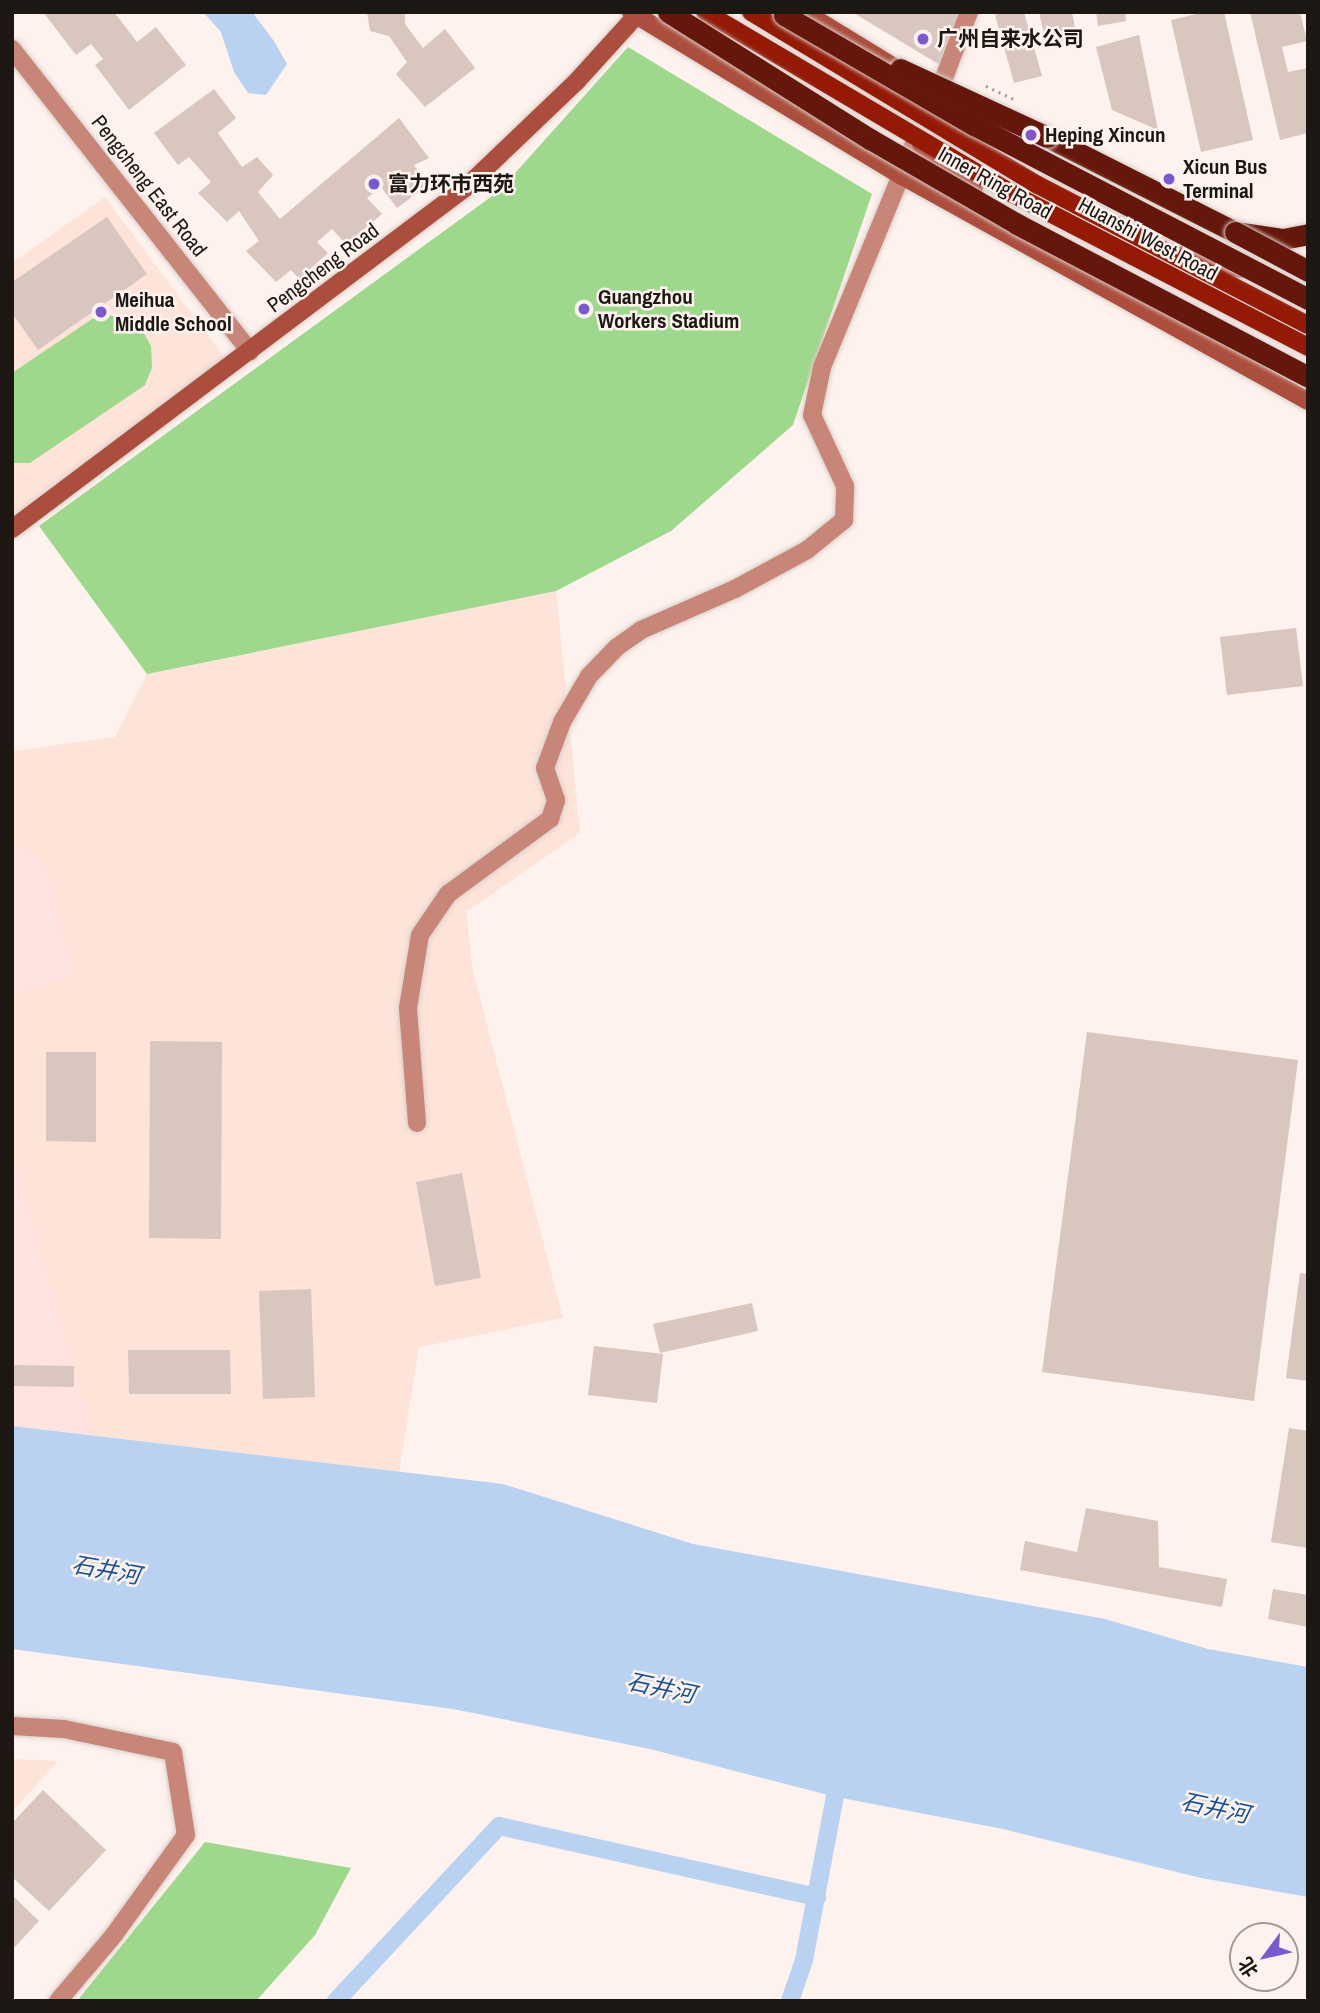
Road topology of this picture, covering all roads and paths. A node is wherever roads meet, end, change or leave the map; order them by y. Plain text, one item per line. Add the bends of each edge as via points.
1 (668, 12) edge
2 (705, 12) edge
3 (969, 12) edge
4 (638, 13) edge
5 (775, 14) edge
6 (12, 49) edge
7 (794, 65) junction
8 (720, 67) junction
9 (938, 94) junction
10 (916, 139) junction
11 (972, 148) junction
12 (902, 176) junction
13 (1017, 224) junction
14 (1235, 232) junction
15 (1308, 234) edge
16 (1168, 252) junction
17 (1308, 271) edge
18 (1269, 274) junction
19 (1139, 283) junction
20 (1308, 293) edge
21 (1308, 299) edge
22 (1128, 300) junction
23 (1300, 321) edge
24 (1308, 347) edge
25 (250, 351) junction
26 (1308, 369) edge
27 (1308, 377) edge
28 (1308, 385) edge
29 (1308, 401) edge
30 (12, 529) edge
31 (417, 1122) dead end
32 (12, 1726) edge
33 (58, 2001) edge

1 - 13 highway, Inner Ring Road, bridge via 870,139
2 - 7 main road, Huanshi West Road
3 - 9 street
4 - 8 main road
4 - 25 main road, Pengcheng Road via 541,118 465,188
5 - 9 main road
5 - 11 main road, Huanshi West Road
5 - 14 highway, bridge via 1047,137
5 - 21 highway, Inner Ring Road, bridge via 974,125
6 - 25 street, Pengcheng East Road
7 - 8 main road
7 - 10 main road, Huanshi West Road
8 - 12 main road
9 - 11 main road
9 - 18 main road
10 - 12 street
10 - 19 main road via 983,197
10 - 24 main road, Huanshi West Road
11 - 16 main road, Huanshi West Road
12 - 22 main road
12 - 31 street via 822,367 812,415 845,486 844,520 807,550 735,589 641,630 617,646 589,676 562,722 545,768 556,800 551,820 448,894 420,935 408,1008
13 - 27 highway, Inner Ring Road, bridge
13 - 28 highway, bridge
14 - 15 highway via 1283,239
14 - 17 highway, bridge
16 - 18 main road
16 - 23 main road, Huanshi West Road
18 - 20 main road
19 - 22 main road
19 - 26 main road
22 - 29 main road
25 - 30 main road, Pengcheng Road
32 - 33 street via 64,1729 173,1752 186,1835 114,1935

